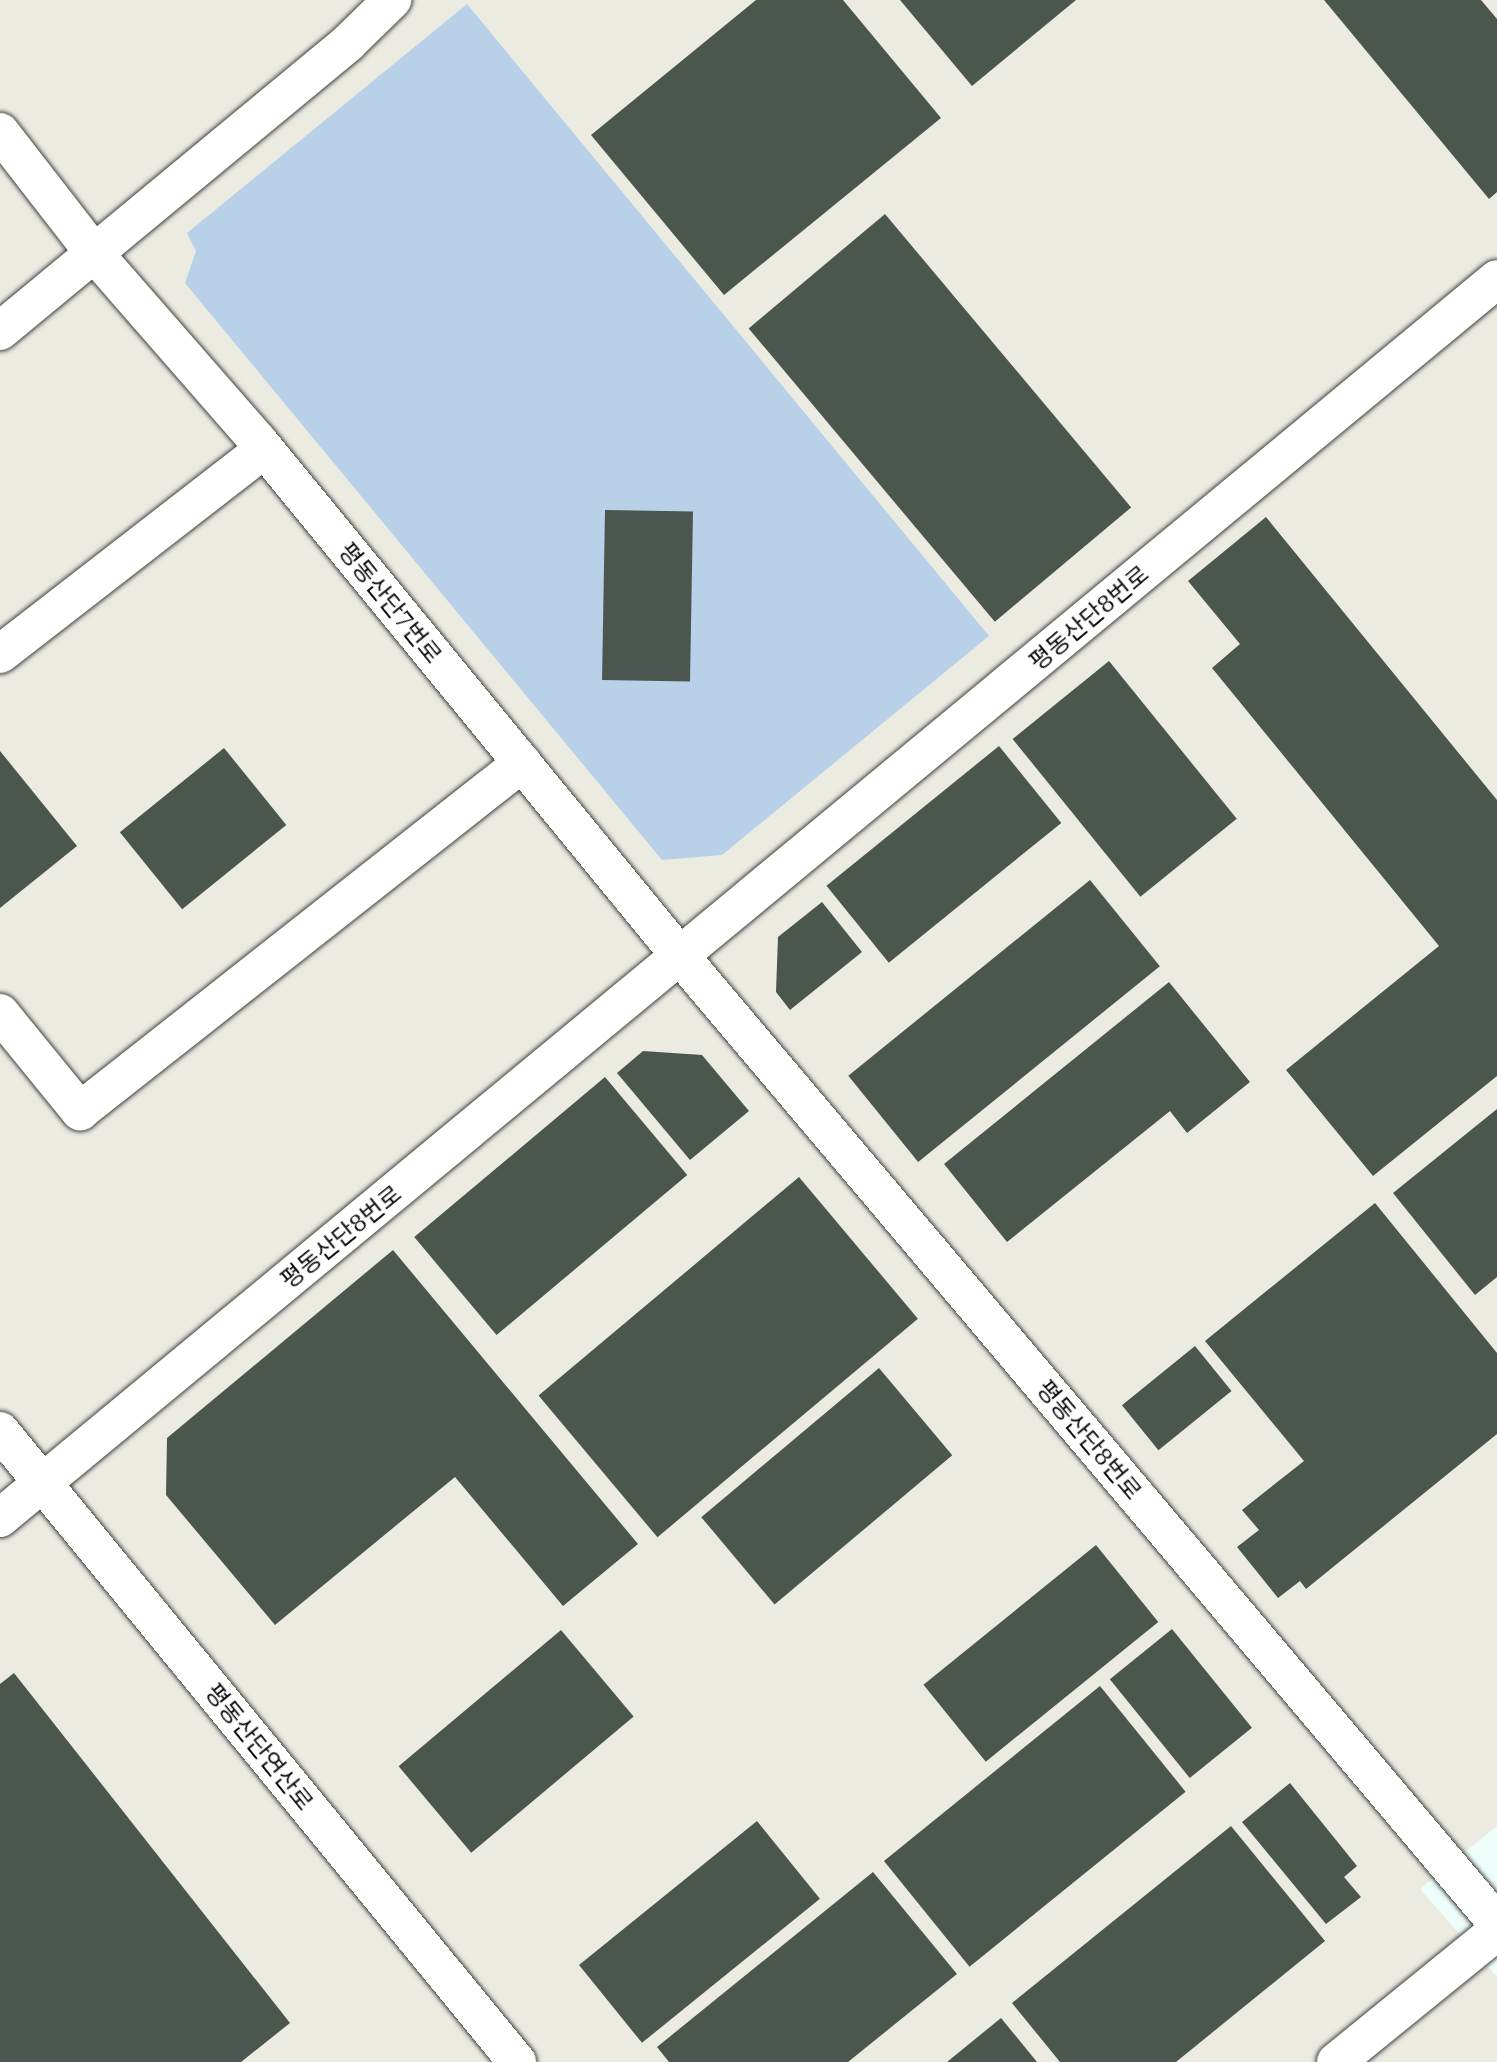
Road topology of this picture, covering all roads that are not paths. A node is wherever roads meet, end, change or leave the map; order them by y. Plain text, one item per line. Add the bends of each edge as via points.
1 (392, 0) edge
2 (0, 132) edge
3 (94, 253) junction
4 (1497, 279) edge
5 (0, 331) edge
6 (264, 449) junction
7 (0, 654) edge
8 (522, 763) junction
9 (681, 957) junction
10 (0, 1013) edge
11 (0, 1431) edge
12 (43, 1483) junction
13 (0, 1518) edge
14 (1497, 1923) edge
15 (1497, 1931) edge
16 (517, 2062) edge
17 (1336, 2062) edge

1 - 3 street via 348,43
2 - 3 street, 평동산단7번로
3 - 5 street
3 - 6 street, 평동산단7번로
4 - 9 street, 평동산단8번로
6 - 7 street
6 - 8 street, 평동산단7번로
8 - 9 street, 평동산단7번로
8 - 10 street via 80,1111
9 - 12 street, 평동산단8번로
9 - 14 street, 평동산단8번로
11 - 12 street, 평동산단연산로
12 - 13 street, 평동산단8번로
12 - 16 street, 평동산단연산로
15 - 17 street

